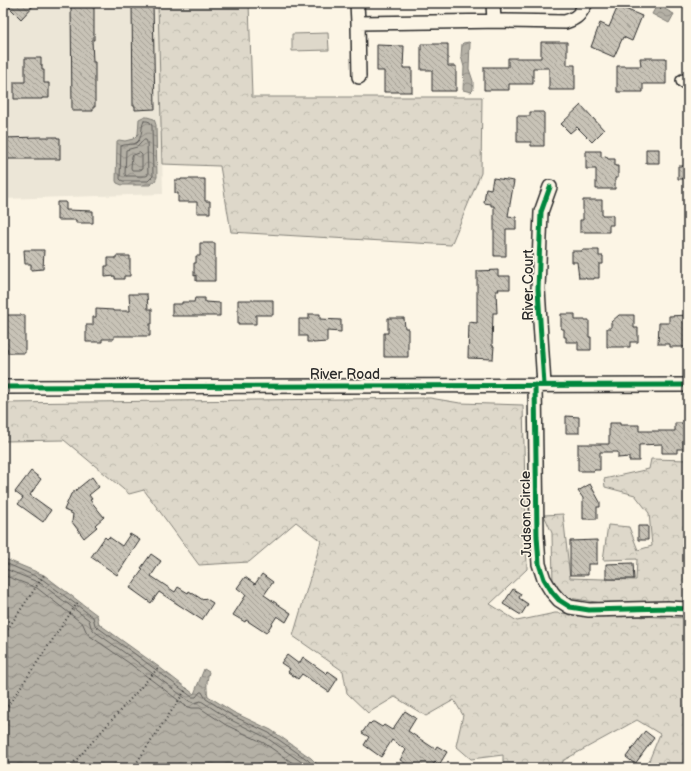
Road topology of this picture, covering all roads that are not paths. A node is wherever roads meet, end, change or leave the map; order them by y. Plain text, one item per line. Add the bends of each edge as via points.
1 (357, 3) edge
2 (493, 3) edge
3 (586, 3) edge
4 (494, 21) junction
5 (358, 24) junction
6 (359, 77) dead end
7 (550, 187) dead end
8 (540, 385) junction
9 (688, 385) edge
10 (3, 387) edge
11 (688, 609) edge

1 - 5 street
2 - 4 street
3 - 4 street via 581,14 565,22
4 - 5 street
5 - 6 street
7 - 8 street, River Court via 541,212 538,289
8 - 9 street, River Road
8 - 10 street, River Road
8 - 11 street, Judson Circle via 537,536 539,564 552,592 570,607 589,610

